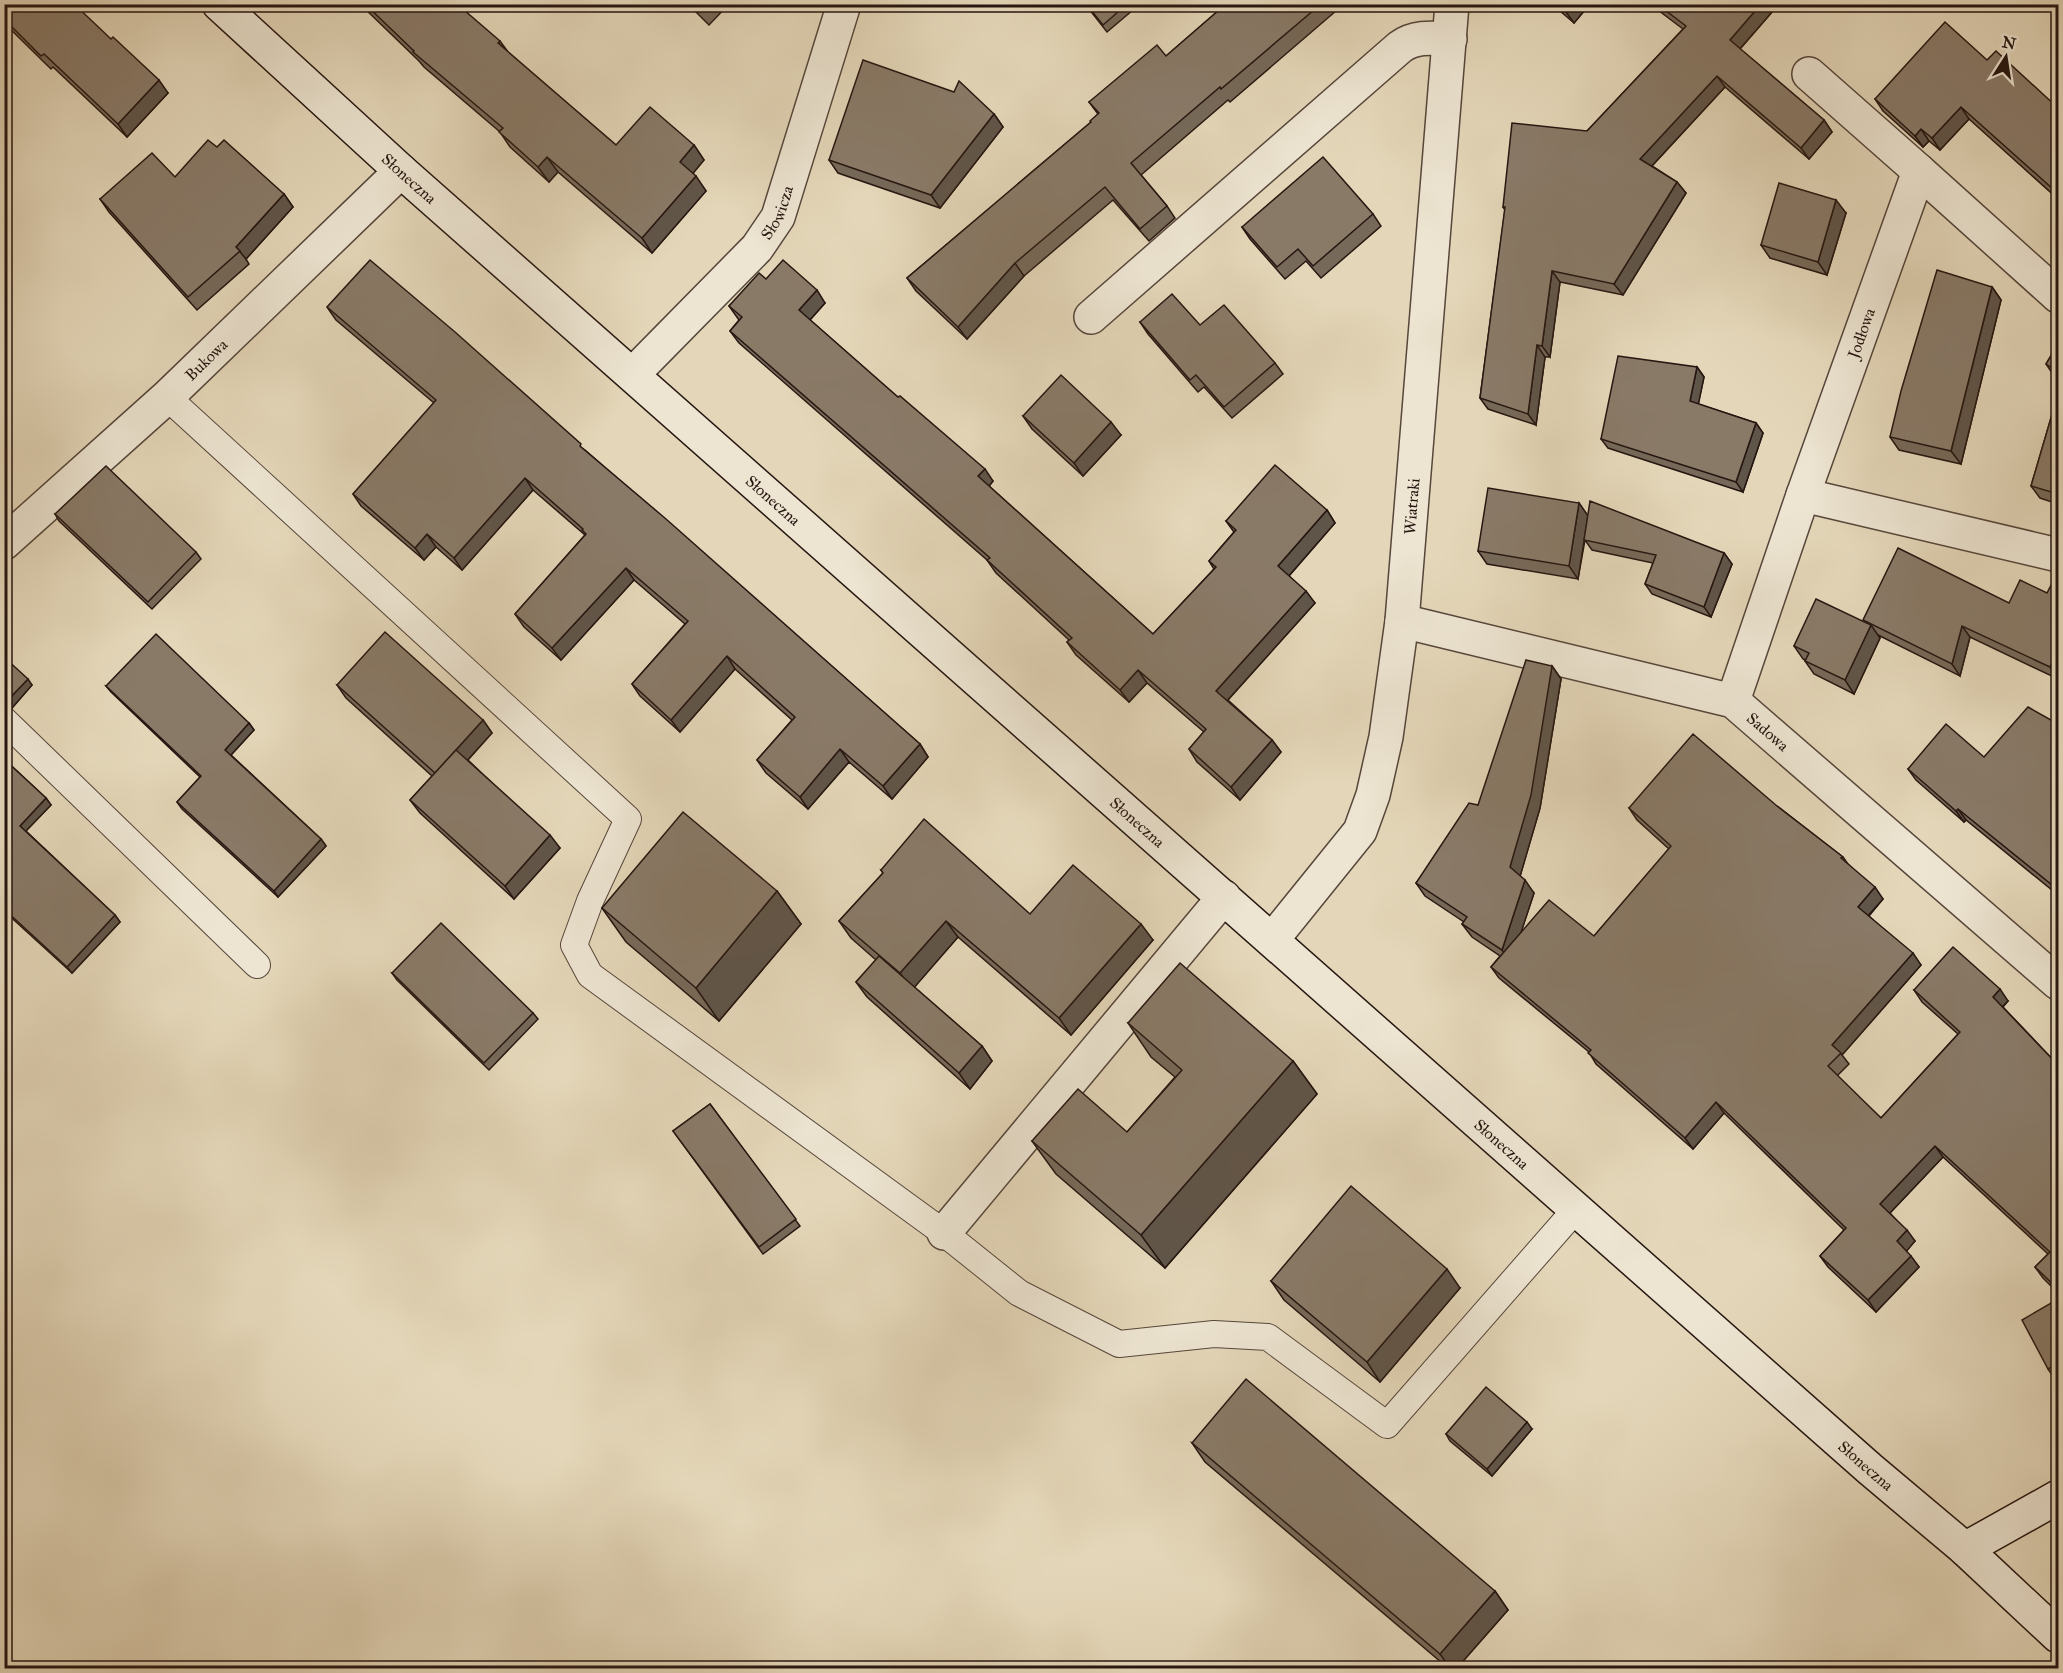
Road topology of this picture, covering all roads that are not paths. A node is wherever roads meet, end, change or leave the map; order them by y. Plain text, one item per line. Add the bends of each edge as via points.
1 (219, 4) edge
2 (844, 4) edge
3 (1452, 4) edge
4 (1450, 39) junction
5 (1809, 74) dead end
6 (401, 171) junction
7 (1919, 171) junction
8 (2058, 296) edge
9 (1090, 316) dead end
10 (633, 374) junction
11 (166, 397) junction
12 (1803, 495) junction
13 (4, 543) edge
14 (2058, 555) edge
15 (1402, 621) junction
16 (1733, 701) junction
17 (4, 720) edge
18 (1224, 897) junction
19 (1272, 940) junction
20 (257, 965) dead end
21 (2058, 984) edge
22 (1577, 1208) junction
23 (944, 1233) junction
24 (2058, 1497) edge
25 (1965, 1549) junction
26 (2058, 1636) edge

1 - 6 street, Słoneczna
2 - 10 street, Słowicza via 778,217 757,248
3 - 4 street, Wiatraki
4 - 9 street via 1418,39 1400,47
4 - 15 street, Wiatraki
5 - 7 street
6 - 10 street, Słoneczna
6 - 11 street, Bukowa
7 - 8 street
7 - 12 street, Jodłowa
10 - 18 street, Słoneczna
11 - 13 street, Bukowa
11 - 23 lane via 628,819 574,945 590,975
12 - 14 street
12 - 16 street, Jodłowa
15 - 16 street, Sadowa
15 - 19 street, Wiatraki via 1386,737 1360,831
16 - 21 street, Sadowa
17 - 20 lane
18 - 19 street, Słoneczna
18 - 23 street
19 - 22 street, Słoneczna
22 - 23 lane via 1387,1425 1268,1337 1214,1334 1119,1344 1019,1293
22 - 25 street, Słoneczna
24 - 25 street
25 - 26 street, Słoneczna

